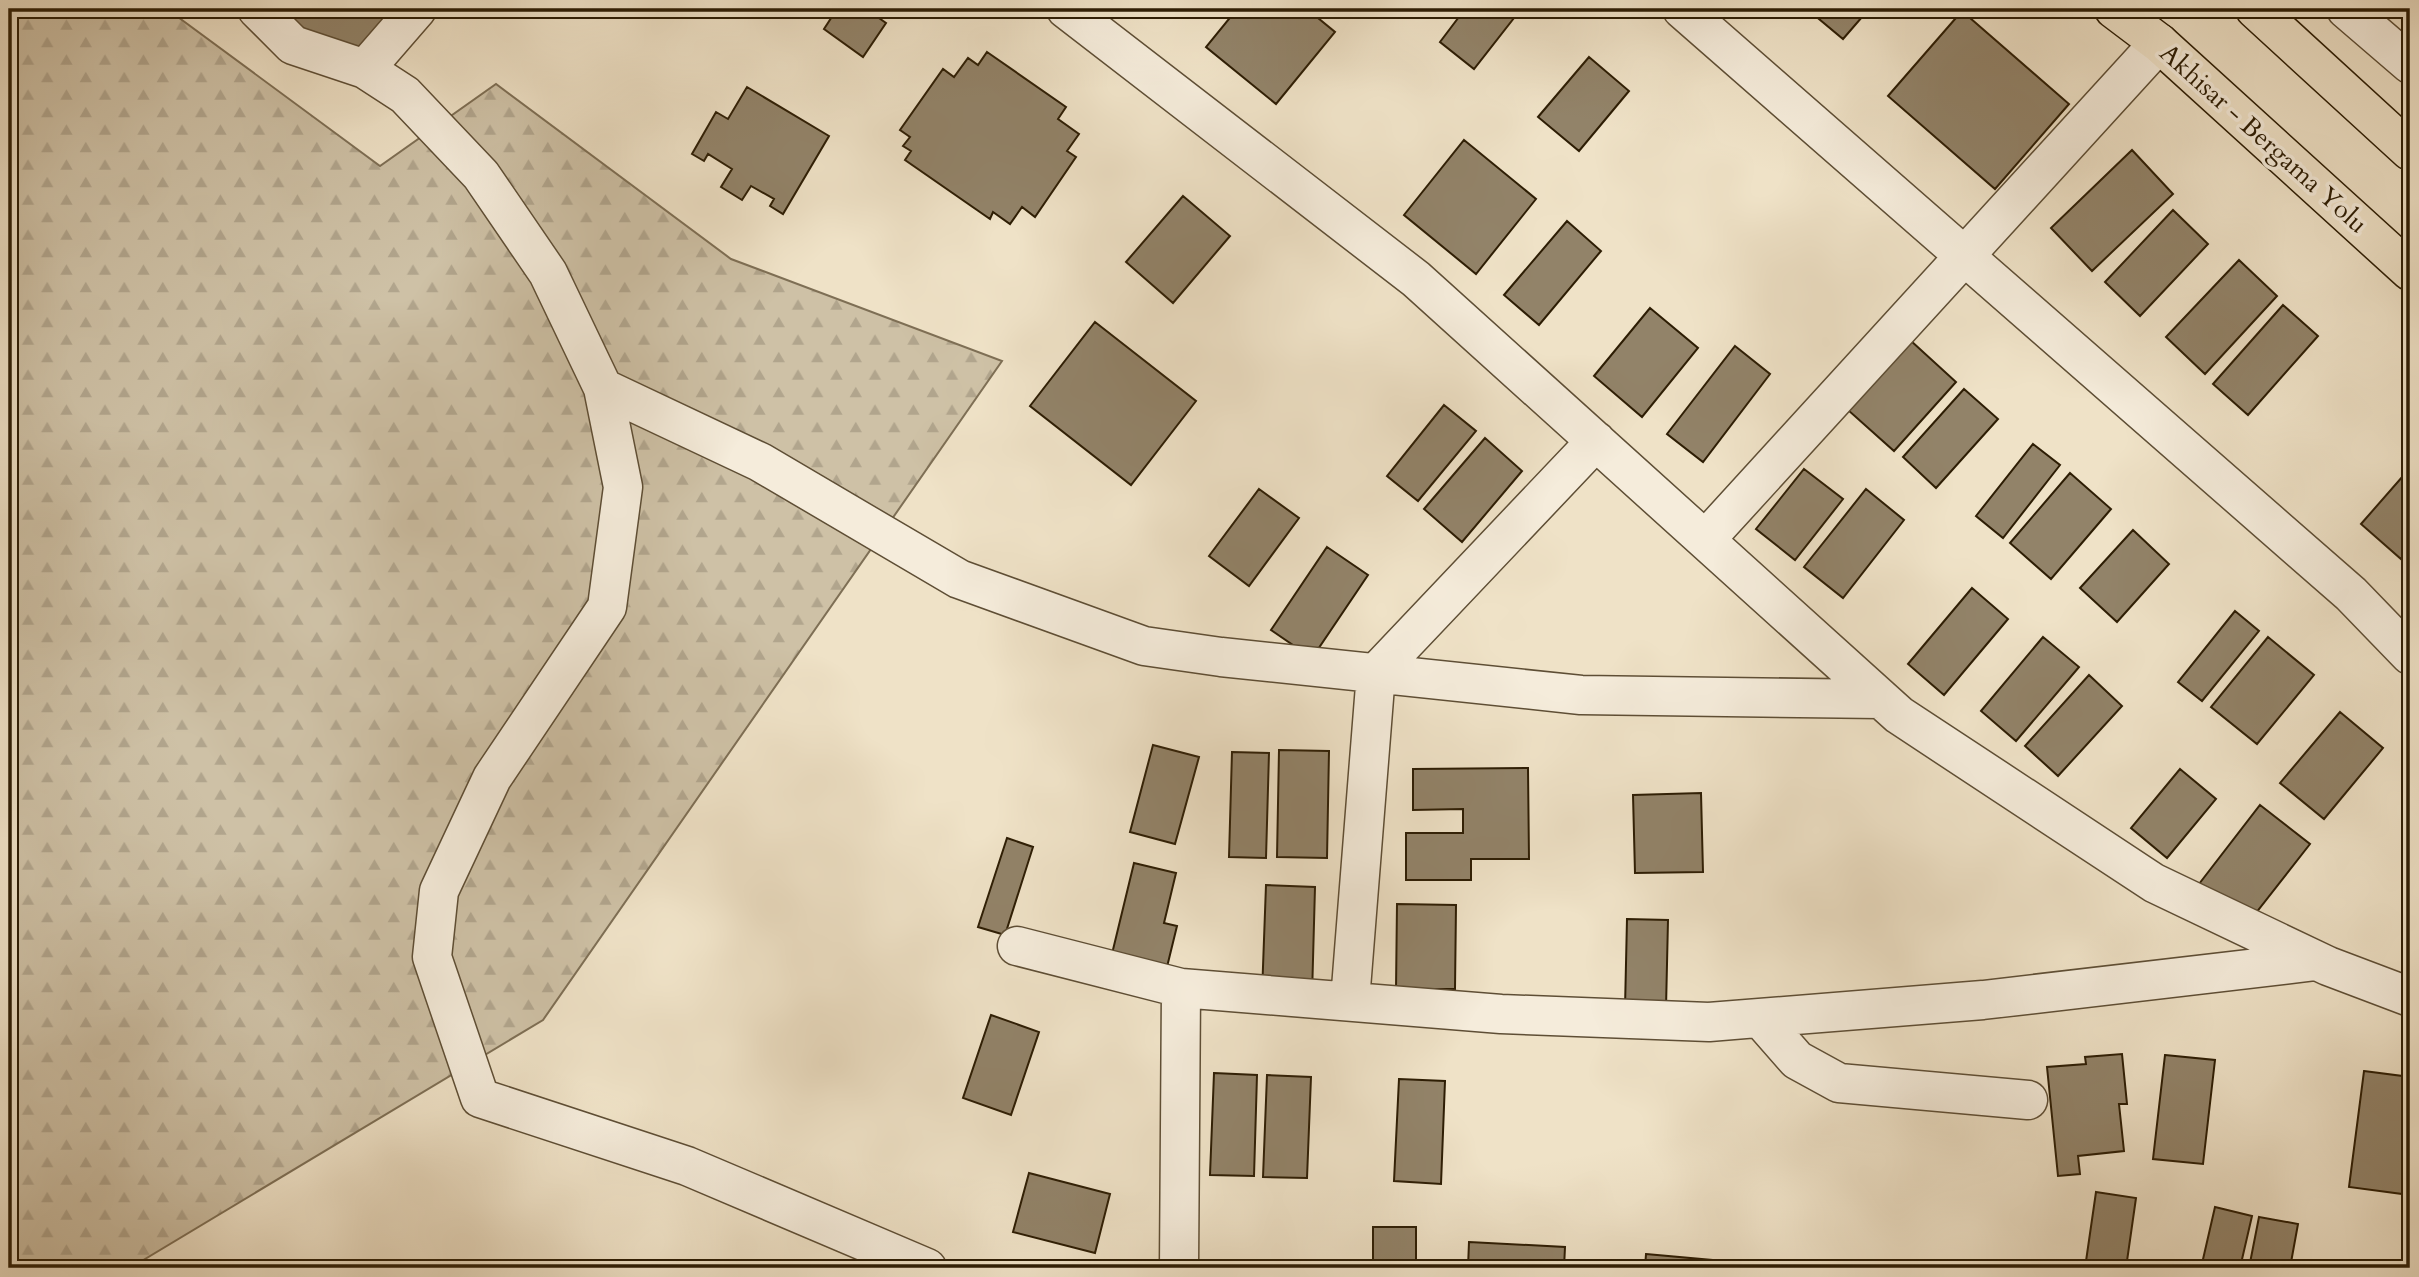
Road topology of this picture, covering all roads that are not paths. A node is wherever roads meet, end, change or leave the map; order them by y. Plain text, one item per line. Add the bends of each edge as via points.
1 (257, 9) edge
2 (417, 9) edge
3 (1066, 9) edge
4 (1682, 9) edge
5 (2113, 9) edge
6 (2255, 9) edge
7 (2346, 9) edge
8 (2159, 43) junction
9 (2410, 64) edge
10 (365, 69) junction
11 (2410, 151) edge
12 (1963, 255) junction
13 (2410, 271) edge
14 (603, 388) junction
15 (1596, 441) junction
16 (1706, 539) junction
17 (2410, 655) edge
18 (1376, 673) junction
19 (1881, 699) junction
20 (1017, 946) dead end
21 (2316, 961) junction
22 (1181, 988) junction
23 (2410, 997) edge
24 (1350, 1002) junction
25 (1760, 1019) junction
26 (2028, 1100) dead end
27 (927, 1268) edge
28 (1179, 1268) edge

1 - 10 street via 293,45
2 - 10 street
3 - 15 street via 1416,279
4 - 12 street
5 - 8 main road, Akhisar - Bergama Yolu
6 - 11 main road
7 - 9 street
8 - 12 street
8 - 13 main road, Akhisar - Bergama Yolu
10 - 14 street via 405,95 481,175 548,273
12 - 16 street
12 - 17 street via 2351,594
14 - 18 street via 760,462 959,579 1021,604 1144,646
14 - 27 street via 623,487 607,607 492,778 439,891 432,957 480,1098 687,1166
15 - 16 street
15 - 18 street
16 - 19 street
18 - 19 street via 1581,695
18 - 24 street
19 - 21 street via 2154,883
20 - 22 street
21 - 23 street
21 - 25 street via 1983,1000
22 - 24 street
22 - 28 street
24 - 25 street via 1529,1015 1709,1022
25 - 26 street via 1797,1060 1839,1083

